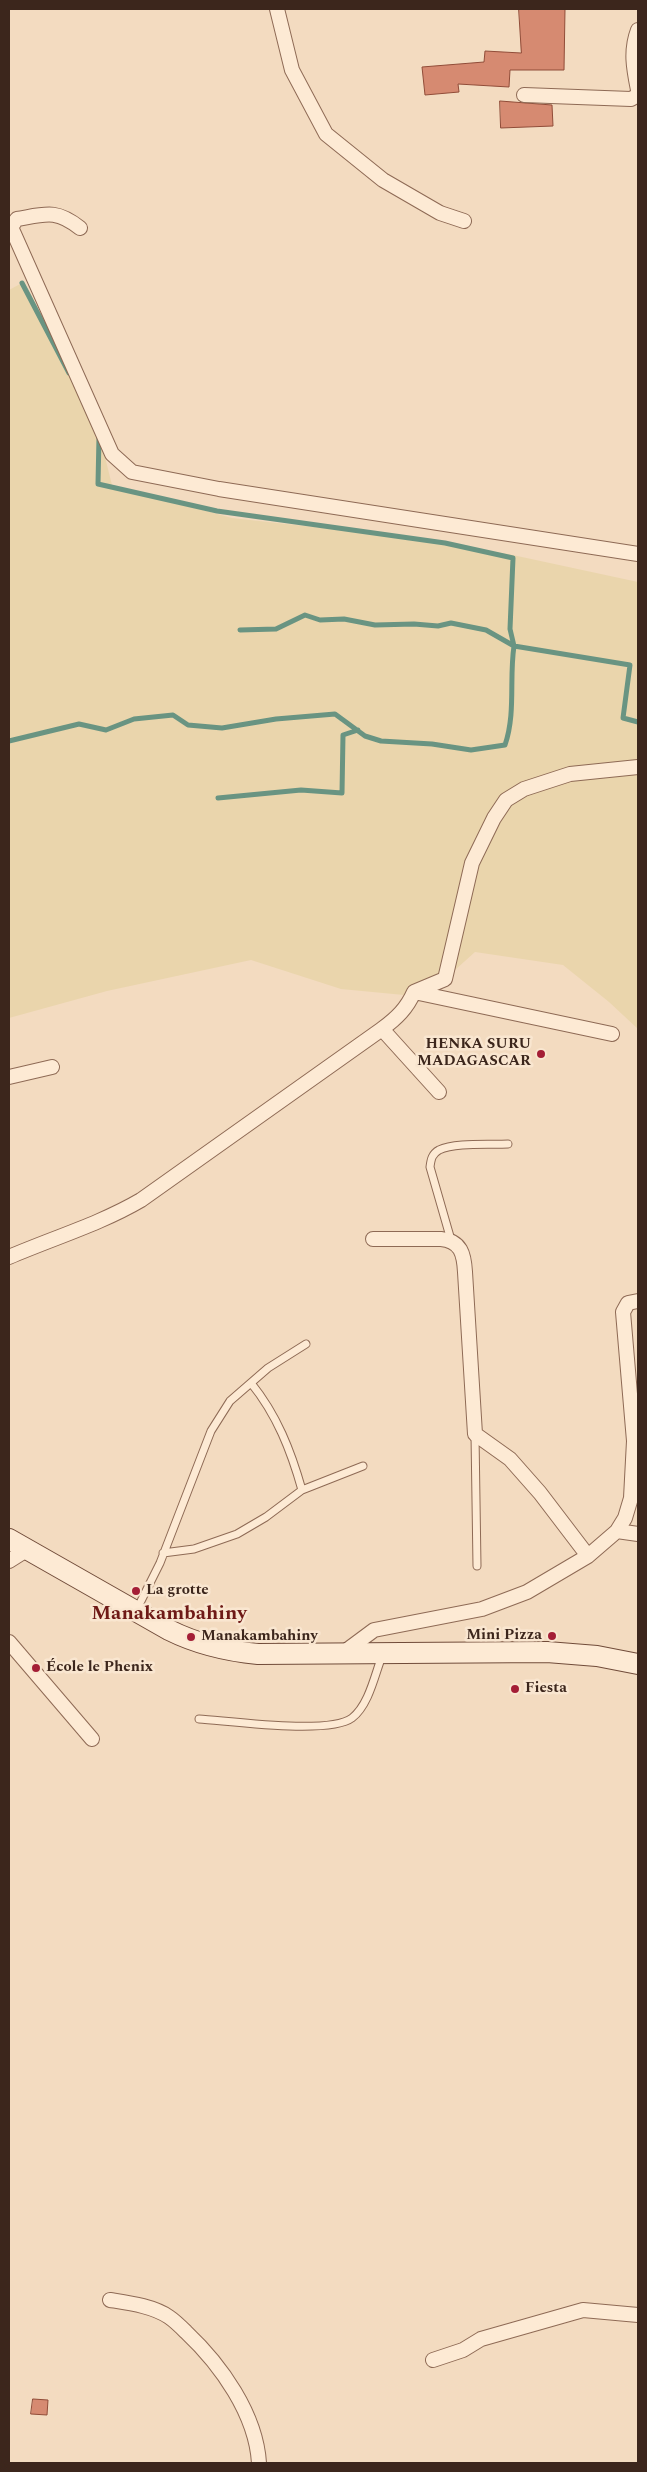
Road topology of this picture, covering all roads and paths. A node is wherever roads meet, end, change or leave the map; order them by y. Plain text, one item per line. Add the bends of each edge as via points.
1 (277, 9) edge
2 (638, 30) edge
3 (638, 90) edge
4 (524, 95) dead end
5 (638, 95) edge
6 (464, 221) dead end
7 (80, 228) dead end
8 (638, 554) edge
9 (638, 766) edge
10 (414, 992) junction
11 (382, 1029) junction
12 (612, 1034) dead end
13 (52, 1067) dead end
14 (9, 1077) edge
15 (439, 1092) dead end
16 (508, 1144) dead end
17 (373, 1239) dead end
18 (451, 1240) junction
19 (9, 1257) edge
20 (638, 1301) edge
21 (306, 1344) dead end
22 (251, 1382) junction
23 (475, 1434) junction
24 (363, 1466) dead end
25 (302, 1490) junction
26 (617, 1532) junction
27 (638, 1534) edge
28 (9, 1539) edge
29 (28, 1549) junction
30 (163, 1553) junction
31 (588, 1556) junction
32 (9, 1561) edge
33 (477, 1566) dead end
34 (136, 1612) junction
35 (9, 1642) edge
36 (343, 1653) junction
37 (383, 1653) junction
38 (638, 1664) edge
39 (199, 1719) dead end
40 (92, 1739) dead end
41 (110, 2300) dead end
42 (638, 2315) edge
43 (433, 2360) dead end
44 (259, 2463) edge

1 - 6 street via 292,70 326,134 383,180 440,213
2 - 3 street via 633,51
4 - 5 street via 631,99
7 - 8 street via 65,216 50,214 17,219 11,227 112,454 132,472 219,489
9 - 10 street via 562,776 524,788 506,800 472,863 445,979
10 - 11 street via 397,1018
10 - 12 street
11 - 15 street
11 - 19 street via 141,1200 114,1215
13 - 14 street
16 - 18 lane via 449,1147 431,1157 430,1167
17 - 18 street
18 - 23 street via 464,1254
20 - 26 street via 628,1302 623,1312 634,1441 631,1498
21 - 22 lane
22 - 25 lane via 282,1430
22 - 30 lane via 230,1401 211,1430
23 - 31 street via 510,1459
23 - 33 lane
24 - 25 lane
25 - 30 lane via 236,1534 194,1549
26 - 27 street
26 - 31 street
28 - 29 street
29 - 32 street
29 - 34 street
30 - 34 lane
31 - 36 street via 505,1601 482,1609 374,1630
34 - 36 street via 188,1639 234,1652
35 - 40 street
36 - 37 street
37 - 38 street via 547,1652 597,1656
37 - 39 lane via 366,1699 353,1718 336,1725
41 - 44 street via 131,2303 169,2316 208,2353 232,2388 251,2425
42 - 43 street via 583,2310 481,2339 463,2350

